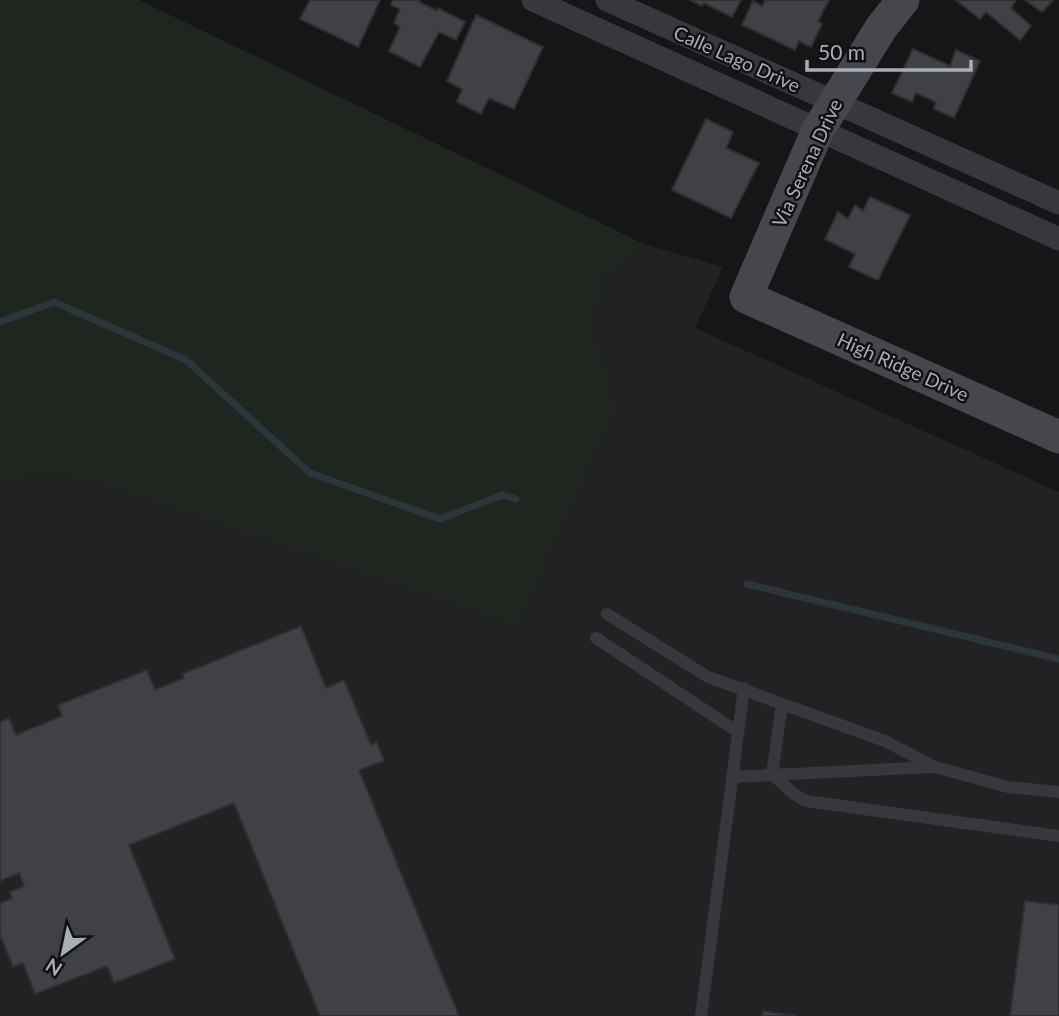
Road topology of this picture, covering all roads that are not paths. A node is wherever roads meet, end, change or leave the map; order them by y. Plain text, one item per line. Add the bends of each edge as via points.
1 (533, 0) edge
2 (607, 0) edge
3 (903, 0) edge
4 (564, 6) edge
5 (826, 116) junction
6 (1059, 203) edge
7 (1059, 239) edge
8 (746, 297) joint
9 (1059, 437) edge
10 (607, 614) dead end
11 (596, 638) dead end
12 (744, 688) junction
13 (782, 704) junction
14 (738, 732) junction
15 (936, 767) junction
16 (772, 774) junction
17 (732, 777) junction
18 (1059, 792) edge
19 (1059, 836) edge
20 (701, 1016) edge

1 - 4 street, Calle Lago Drive
2 - 5 street, Calle Lago Drive
3 - 5 street, Via Serena Drive via 880,28
4 - 5 street, Calle Lago Drive
5 - 6 street, Calle Lago Drive
5 - 7 street, Calle Lago Drive via 853,145
5 - 8 street, Via Serena Drive
8 - 9 street, High Ridge Drive
10 - 12 lane via 708,677
11 - 14 lane
12 - 13 lane
12 - 14 lane
13 - 15 lane via 885,741
13 - 16 lane
14 - 17 lane
15 - 16 lane
15 - 18 lane via 1008,787
16 - 17 lane
16 - 19 lane via 806,801
17 - 20 lane

